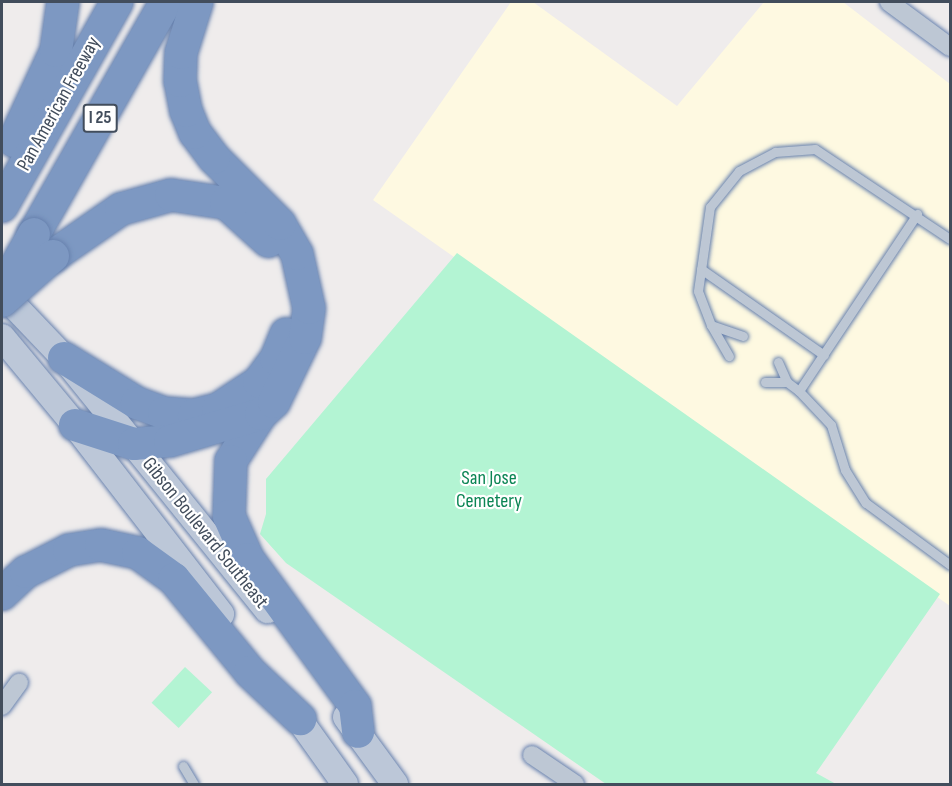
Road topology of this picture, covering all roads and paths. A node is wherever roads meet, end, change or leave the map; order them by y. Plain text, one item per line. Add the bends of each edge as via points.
1 (63, 2) edge
2 (117, 2) edge
3 (166, 2) edge
4 (197, 2) edge
5 (889, 2) edge
6 (951, 47) edge
7 (2, 163) edge
8 (2, 205) edge
9 (917, 214) junction
10 (951, 238) edge
11 (44, 245) junction
12 (701, 269) junction
13 (2, 293) edge
14 (2, 301) edge
15 (711, 325) junction
16 (743, 336) dead end
17 (2, 337) edge
18 (824, 355) junction
19 (729, 356) dead end
20 (64, 358) junction
21 (778, 362) dead end
22 (765, 382) dead end
23 (787, 382) junction
24 (799, 391) junction
25 (261, 414) junction
26 (75, 425) junction
27 (134, 444) junction
28 (951, 565) edge
29 (2, 594) edge
30 (19, 683) dead end
31 (2, 706) edge
32 (300, 719) junction
33 (358, 732) junction
34 (532, 755) dead end
35 (183, 766) dead end
36 (194, 784) edge
37 (345, 784) edge
38 (394, 784) edge
39 (575, 784) edge

1 - 7 highway via 56,51 34,104
2 - 8 highway, Pan American Freeway / I 25
3 - 11 highway, I 25
4 - 25 highway via 182,52 180,81 186,111 195,134 214,158 280,224 297,254 306,282 309,308 305,338 274,402
5 - 6 street
9 - 10 lane
9 - 12 lane via 815,148 775,152 739,171 710,207
9 - 18 lane
11 - 13 highway, I 25, bridge
11 - 14 highway, bridge
11 - 20 highway via 121,208 171,195 226,203 256,226 273,247 286,274 291,301 288,329 276,359 259,382 218,409 194,415 164,413 137,403
12 - 15 lane via 698,291
12 - 18 lane
13 - 20 main road, Gibson Boulevard Southeast
15 - 16 lane
15 - 19 lane
17 - 26 main road, Gibson Boulevard Southeast
18 - 24 lane
20 - 27 main road, Gibson Boulevard Southeast
21 - 23 lane
22 - 23 lane
23 - 24 lane
24 - 28 lane via 831,425 845,470 866,503
25 - 27 highway via 170,441
25 - 33 highway via 231,461 229,516 248,559 355,706
26 - 27 highway
26 - 32 main road, Gibson Boulevard Southeast
27 - 33 main road, Gibson Boulevard Southeast
29 - 32 highway via 26,572 69,550 101,545 138,553 174,579 249,672
30 - 31 street
32 - 37 main road, Gibson Boulevard Southeast
33 - 38 main road, Gibson Boulevard Southeast
34 - 39 street
35 - 36 lane

